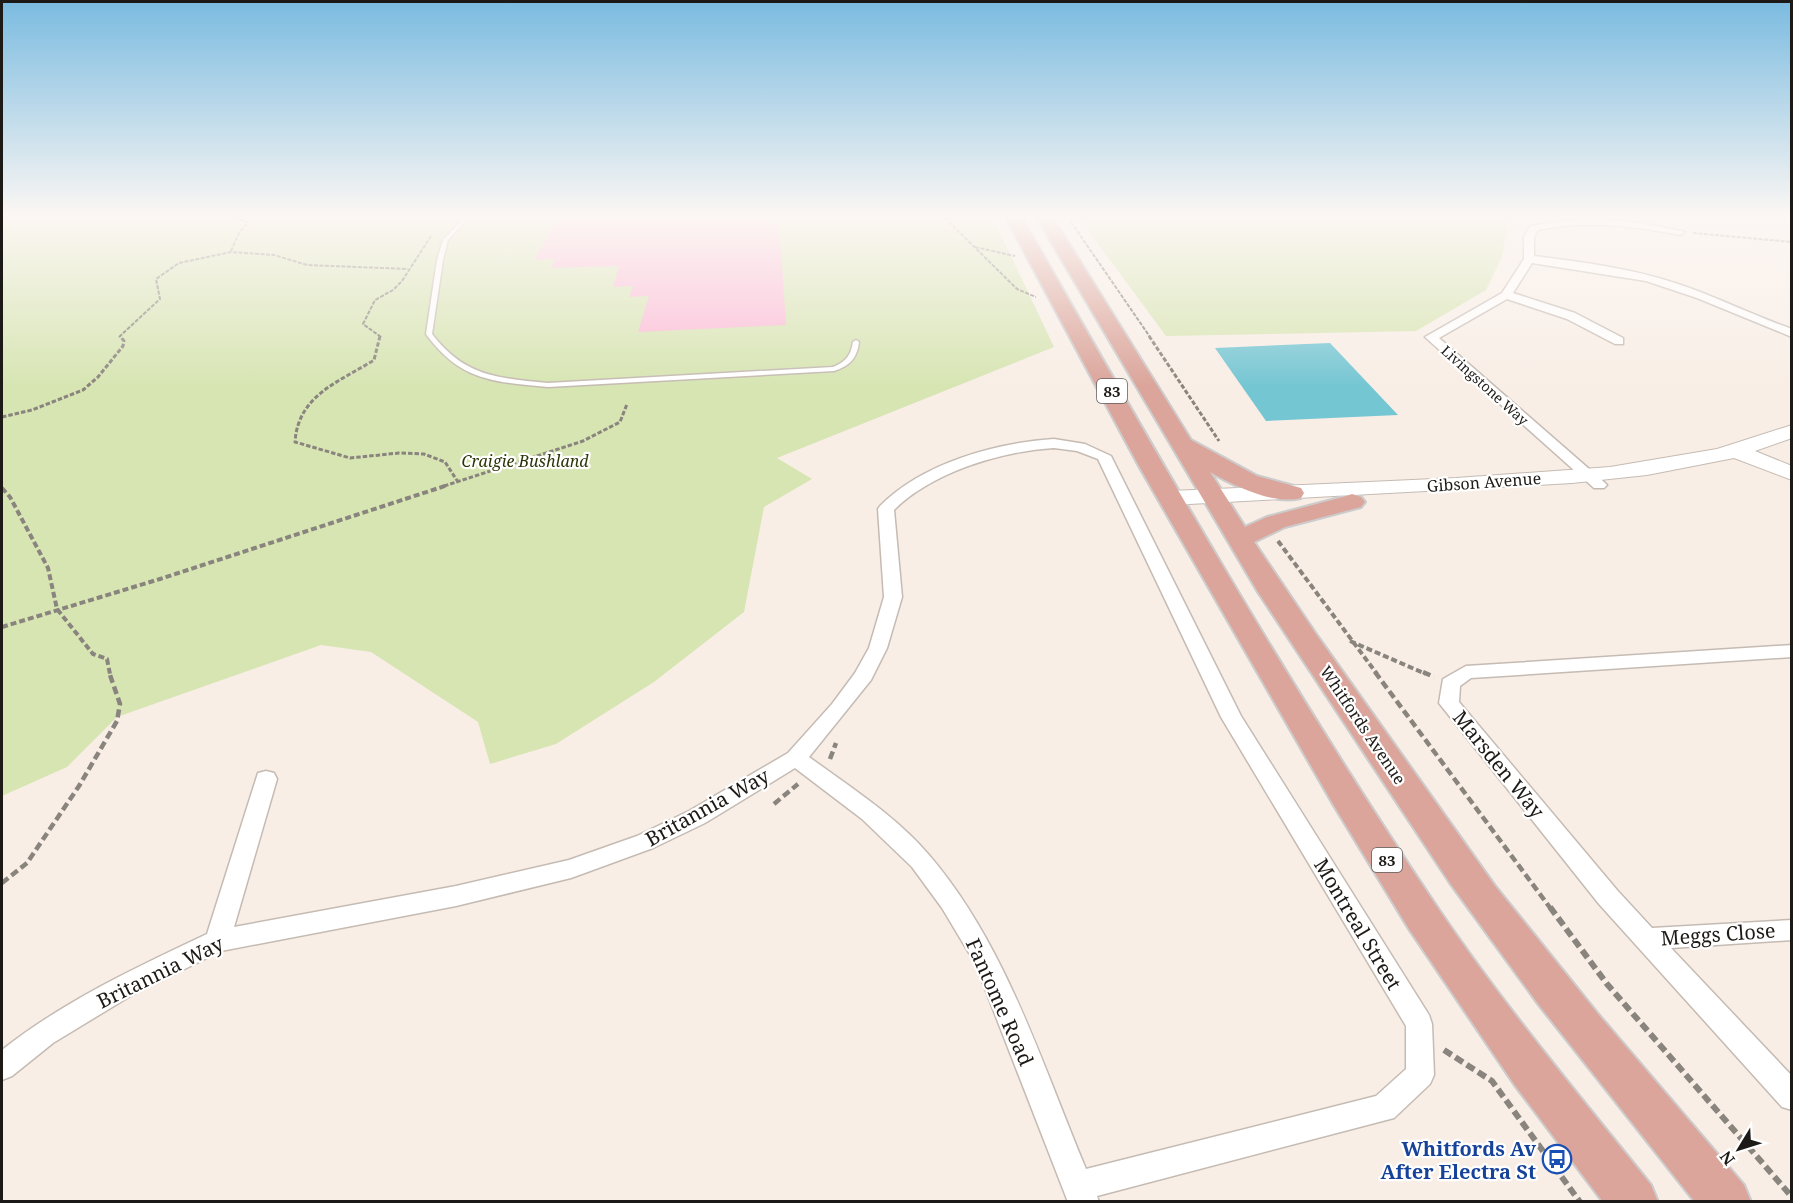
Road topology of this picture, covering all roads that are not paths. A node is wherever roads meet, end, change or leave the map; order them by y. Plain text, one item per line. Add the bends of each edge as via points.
1 (438, 274) edge
2 (1050, 274) edge
3 (1081, 274) edge
4 (1519, 274) edge
5 (1637, 274) edge
6 (1506, 295) junction
7 (1791, 333) edge
8 (1619, 341) dead end
9 (856, 342) dead end
10 (1791, 430) edge
11 (1180, 444) junction
12 (1791, 446) edge
13 (1750, 453) junction
14 (1104, 456) joint
15 (1791, 465) edge
16 (1791, 474) edge
17 (1593, 480) junction
18 (1292, 493) junction
19 (1352, 501) junction
20 (1195, 503) junction
21 (1240, 539) junction
22 (1791, 651) edge
23 (805, 765) junction
24 (266, 779) dead end
25 (1791, 930) edge
26 (1644, 939) junction
27 (217, 940) junction
28 (2, 1067) edge
29 (1791, 1096) edge
30 (1081, 1194) edge
31 (1634, 1202) edge
32 (1727, 1202) edge

1 - 9 lane via 429,334 441,353 468,372 505,380 548,385 834,369 851,360
2 - 20 main road, Whitfords Avenue / 83
3 - 11 main road, Whitfords Avenue / 83
4 - 6 street, Livingstone Way
5 - 7 street
6 - 8 street via 1571,316
6 - 17 street, Livingstone Way via 1431,337
10 - 13 main road, Gibson Avenue
11 - 18 main road via 1241,480 1271,491
11 - 20 main road, Whitfords Avenue / 83
12 - 13 main road, Gibson Avenue
13 - 15 main road
13 - 16 main road
13 - 17 main road, Gibson Avenue via 1637,483
14 - 23 street, Britannia Way via 1074,446 1015,447 968,461 892,500 886,509 893,597 878,648
14 - 30 street, Montreal Street via 1231,717 1419,1024 1420,1075 1384,1108
17 - 18 main road, Gibson Avenue
17 - 19 main road, Gibson Avenue
18 - 20 main road, Gibson Avenue
19 - 20 main road, Gibson Avenue
19 - 21 main road via 1276,522
20 - 21 main road, Whitfords Avenue / 83
20 - 31 main road, Whitfords Avenue / 83 via 1345,795 1423,918 1530,1069
21 - 32 main road, Whitfords Avenue / 83 via 1306,643 1499,921
22 - 26 street, Marsden Way via 1466,672 1450,684 1449,703
23 - 27 street, Britannia Way via 645,842 571,869 456,896
23 - 30 street, Fantome Road via 870,813 920,860 951,901 986,959
24 - 27 street
25 - 26 street, Meggs Close
26 - 29 street, Marsden Way
27 - 28 street, Britannia Way via 123,987 43,1034

